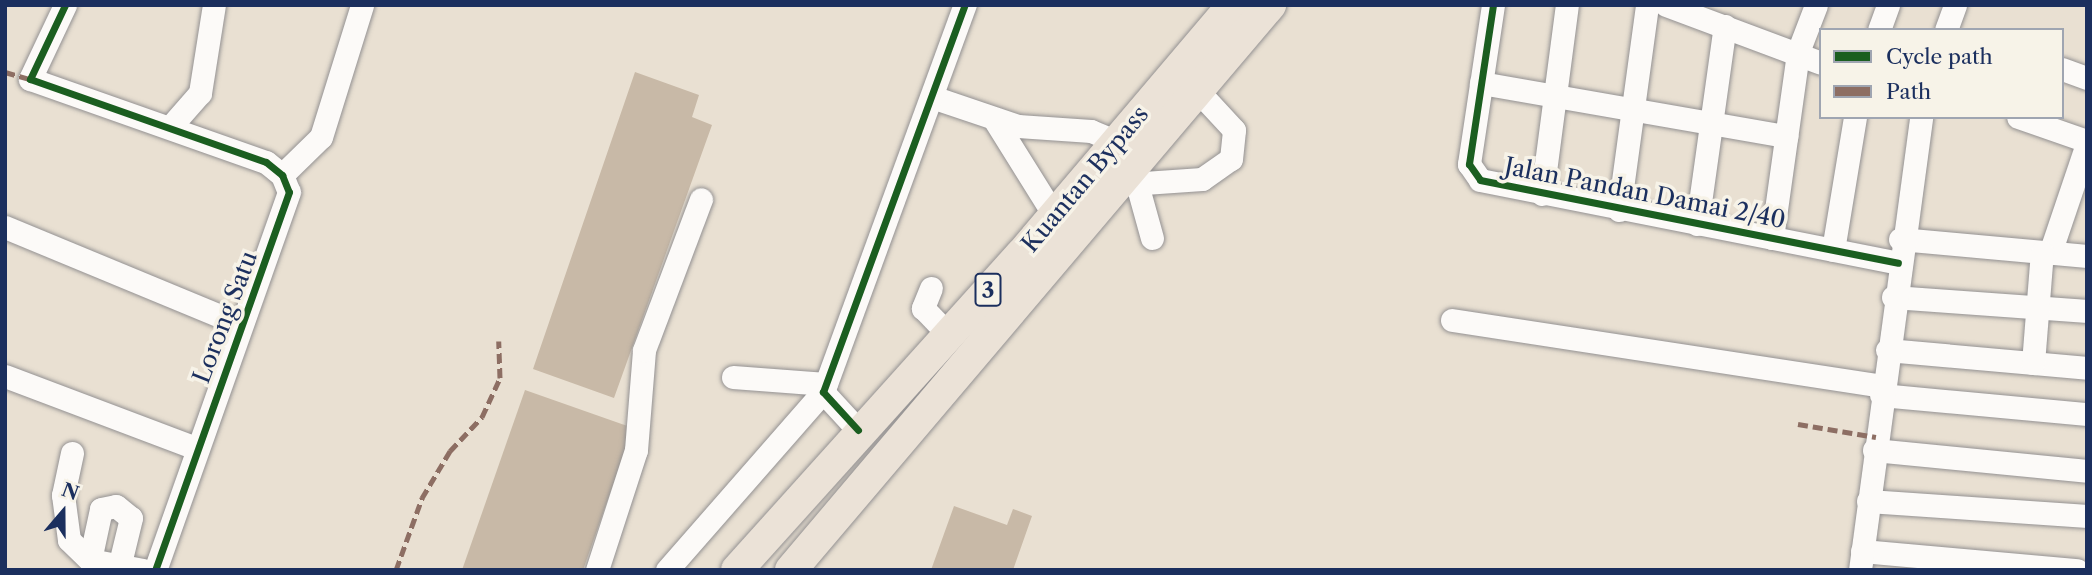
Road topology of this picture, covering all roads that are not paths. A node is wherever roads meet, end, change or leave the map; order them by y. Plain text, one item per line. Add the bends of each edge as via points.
1 (65, 5) edge
2 (214, 5) edge
3 (362, 5) edge
4 (965, 5) edge
5 (1270, 5) edge
6 (1493, 5) edge
7 (1567, 5) edge
8 (1647, 5) edge
9 (1666, 5) edge
10 (1815, 5) edge
11 (1888, 5) edge
12 (1955, 5) edge
13 (1223, 9) edge
14 (1700, 11) edge
15 (1726, 26) junction
16 (1880, 28) edge
17 (1949, 28) edge
18 (1798, 52) junction
19 (1819, 62) edge
20 (2064, 70) edge
21 (2087, 78) edge
22 (1481, 83) junction
23 (1197, 90) junction
24 (1556, 94) junction
25 (932, 97) junction
26 (1633, 111) junction
27 (994, 119) junction
28 (1855, 119) edge
29 (1921, 119) edge
30 (2024, 119) edge
31 (1711, 124) junction
32 (170, 125) junction
33 (1786, 136) junction
34 (1117, 142) junction
35 (2087, 142) edge
36 (282, 175) junction
37 (1126, 185) junction
38 (1542, 194) junction
39 (701, 199) dead end
40 (1619, 210) junction
41 (1054, 215) junction
42 (1697, 224) junction
43 (5, 227) edge
44 (1152, 238) dead end
45 (1772, 238) junction
46 (1900, 239) junction
47 (1833, 250) junction
48 (2046, 252) junction
49 (2087, 257) edge
50 (1898, 263) junction
51 (931, 288) dead end
52 (1893, 298) junction
53 (2038, 309) junction
54 (2087, 311) edge
55 (1452, 320) dead end
56 (239, 324) junction
57 (948, 334) junction
58 (1887, 350) junction
59 (2033, 363) junction
60 (2087, 368) edge
61 (5, 376) edge
62 (733, 377) dead end
63 (824, 388) junction
64 (1882, 391) junction
65 (2087, 414) edge
66 (858, 430) junction
67 (198, 449) junction
68 (1874, 450) junction
69 (72, 453) dead end
70 (2087, 471) edge
71 (1868, 501) junction
72 (2087, 516) edge
73 (90, 560) junction
74 (1861, 560) edge
75 (120, 563) junction
76 (1969, 566) edge
77 (143, 570) edge
78 (155, 570) edge
79 (597, 570) edge
80 (667, 570) edge
81 (737, 570) edge
82 (791, 570) edge
83 (2077, 570) edge

1 - 32 street via 30,79
2 - 32 street via 200,93
3 - 36 street via 325,127
4 - 25 street
5 - 23 highway, Kuantan Bypass / 3
6 - 22 street, Jalan Pandan Damai 2/40
7 - 24 street
8 - 26 street
9 - 14 street
10 - 18 street
11 - 16 street
12 - 17 street
13 - 34 highway, Kuantan Bypass / 3
14 - 15 street
15 - 18 street
15 - 31 street
18 - 19 street
18 - 33 street
20 - 21 street
22 - 24 street
22 - 38 street, Jalan Pandan Damai 2/40 via 1471,173
23 - 37 highway, Kuantan Bypass / 3
23 - 37 street via 1234,130 1231,159 1212,176
24 - 26 street
24 - 38 street
25 - 27 street
25 - 63 street
26 - 31 street
26 - 40 street
27 - 34 street via 1091,131
27 - 41 street
28 - 47 street
29 - 46 street
30 - 35 street
31 - 33 street
31 - 42 street
32 - 36 street
33 - 45 street
34 - 41 highway, Kuantan Bypass / 3
35 - 48 street
36 - 56 street, Lorong Satu via 288,205
37 - 44 street
37 - 82 highway, Kuantan Bypass / 3
38 - 40 street, Jalan Pandan Damai 2/40
39 - 79 street via 643,349 636,450
40 - 42 street, Jalan Pandan Damai 2/40
41 - 57 highway, Kuantan Bypass / 3
42 - 45 street, Jalan Pandan Damai 2/40
43 - 56 street
45 - 47 street, Jalan Pandan Damai 2/40
46 - 48 street
46 - 50 street
47 - 50 street, Jalan Pandan Damai 2/40
48 - 49 street
48 - 53 street
50 - 52 street
51 - 57 street via 923,308
52 - 53 street
52 - 58 street
53 - 54 street
53 - 59 street
55 - 64 street
56 - 67 street, Lorong Satu
57 - 66 highway, Kuantan Bypass / 3
58 - 59 street
58 - 64 street
59 - 60 street
61 - 67 street
62 - 63 street
63 - 66 street
63 - 80 street
64 - 65 street
64 - 68 street
66 - 81 highway, Kuantan Bypass / 3
67 - 78 street, Lorong Satu
68 - 70 street
68 - 71 street
69 - 73 street via 63,495 66,530 73,547
71 - 72 street
71 - 74 street
73 - 75 street
73 - 75 street via 101,509 116,506 131,518
74 - 76 street
75 - 77 street
76 - 83 street

